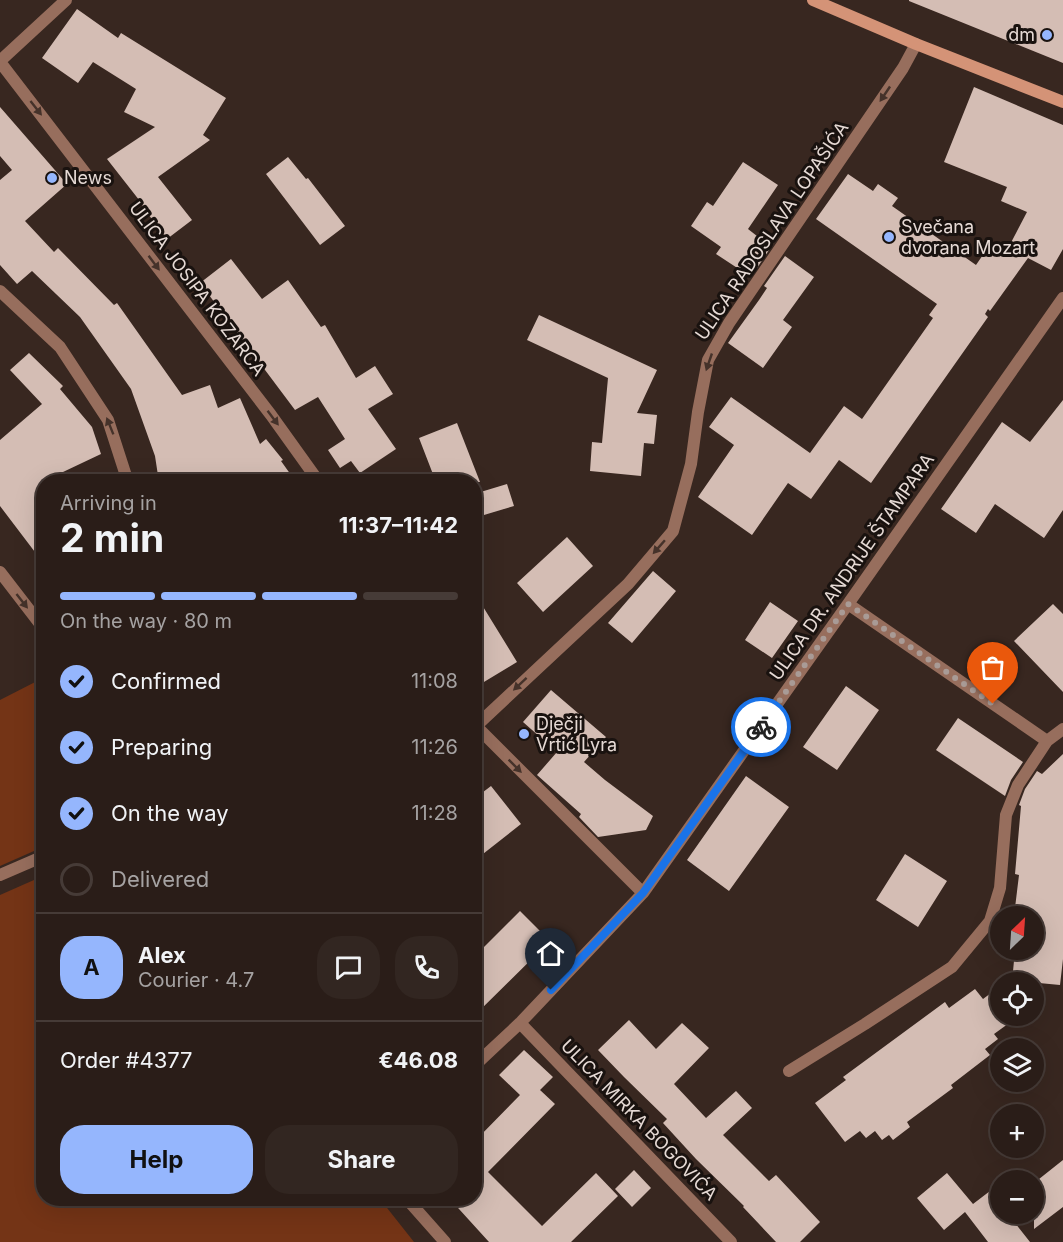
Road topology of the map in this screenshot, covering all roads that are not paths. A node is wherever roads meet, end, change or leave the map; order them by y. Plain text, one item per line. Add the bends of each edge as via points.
1 (813, 0) edge
2 (64, 1) edge
3 (916, 44) junction
4 (0, 62) edge
5 (1063, 102) edge
6 (0, 291) edge
7 (1063, 298) edge
8 (125, 474) edge
9 (314, 474) edge
10 (0, 572) edge
11 (848, 604) junction
12 (36, 619) edge
13 (482, 719) edge
14 (1063, 729) edge
15 (482, 732) edge
16 (1047, 741) junction
17 (36, 859) edge
18 (0, 874) edge
19 (643, 893) junction
20 (520, 1023) junction
21 (482, 1059) edge
22 (789, 1071) dead end
23 (413, 1206) edge
24 (445, 1242) edge
25 (731, 1242) edge

1 - 3 main road
2 - 4 street
3 - 5 main road
3 -> 13 street, ULICA RADOSLAVA LOPAŠIĆA via 708,360 691,464 673,531 628,584
4 -> 9 street, ULICA JOSIPA KOZARCA
8 -> 6 street via 108,420 60,347
7 - 11 street, ULICA DR. ANDRIJE ŠTAMPARA
10 -> 12 street
11 - 16 street
11 - 19 street, ULICA DR. ANDRIJE ŠTAMPARA
14 - 16 street
15 -> 19 street
16 - 22 street via 1017,785 1006,815 1000,888 990,921 952,967
17 - 18 street
19 - 20 street, ULICA DR. ANDRIJE ŠTAMPARA
20 - 21 street, ULICA DR. ANDRIJE ŠTAMPARA
20 - 25 street, ULICA MIRKA BOGOVIĆA
23 - 24 street

